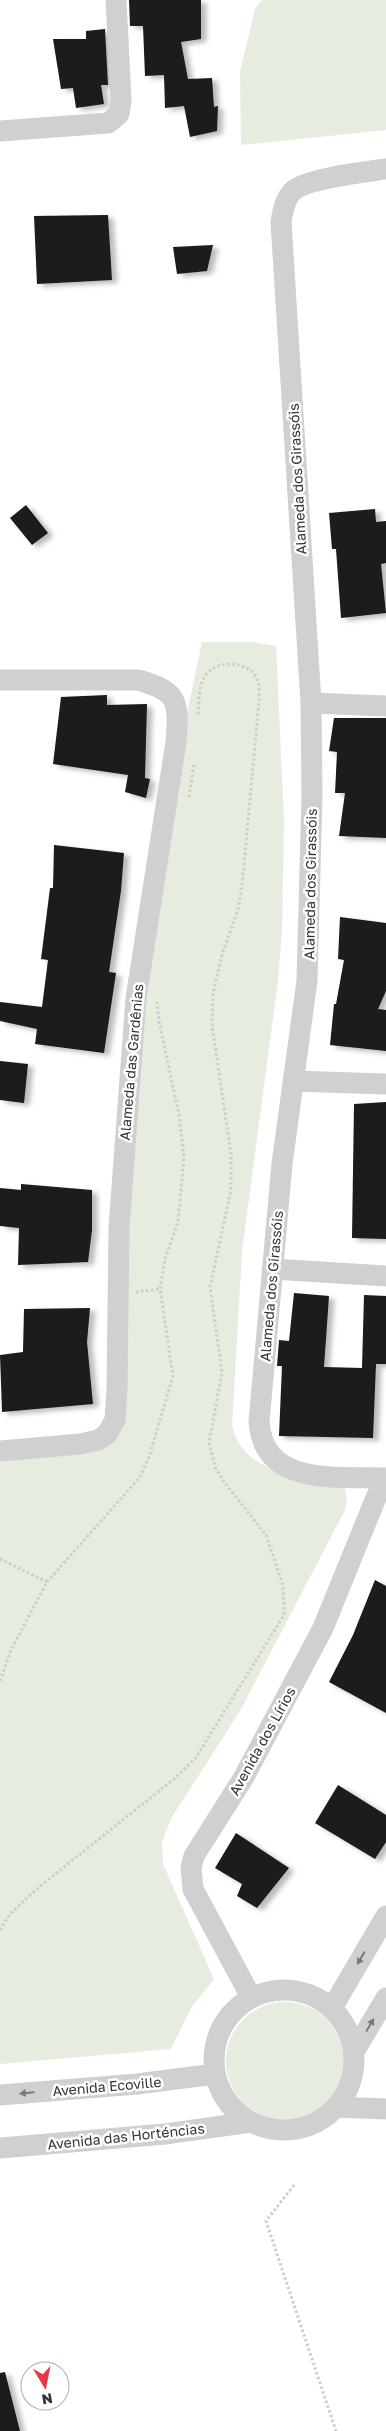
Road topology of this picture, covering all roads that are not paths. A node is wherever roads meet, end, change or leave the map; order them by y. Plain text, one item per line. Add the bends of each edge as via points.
1 (116, 0) edge
2 (0, 131) edge
3 (386, 170) edge
4 (0, 680) edge
5 (311, 703) junction
6 (386, 706) edge
7 (293, 1081) junction
8 (386, 1084) edge
9 (272, 1269) junction
10 (386, 1276) edge
11 (0, 1451) edge
12 (385, 1478) edge
13 (386, 1916) edge
14 (250, 1997) junction
15 (386, 1998) edge
16 (332, 2008) junction
17 (354, 2052) junction
18 (214, 2074) junction
19 (0, 2095) edge
20 (336, 2107) junction
21 (386, 2109) edge
22 (251, 2122) junction
23 (0, 2148) edge

1 - 2 street via 122,100 119,114 108,122
3 - 5 street, Alameda dos Girassóis via 335,177 295,190 284,204 281,222
4 - 11 street, Alameda das Gardênias via 138,680 158,685 169,692 175,703 177,721 136,998 119,1228 116,1410 113,1426 98,1440 80,1444
5 - 6 street
5 - 7 street, Alameda dos Girassóis via 308,981
7 - 8 street
7 - 9 street, Alameda dos Girassóis
9 - 10 street
9 - 12 street, Alameda dos Girassóis via 259,1422 260,1438 266,1450 288,1469 329,1476
12 - 14 street, Avenida dos Lírios via 323,1628 244,1777 194,1856 191,1868 193,1889
13 -> 16 street
14 - 16 street, Avenida das Horténcias via 273,1990 296,1990 318,1998
14 - 18 street, Avenida das Horténcias via 232,2012 219,2031 213,2054
17 -> 15 street
16 - 17 street, Avenida das Horténcias via 350,2033
17 - 20 street, Avenida das Horténcias via 354,2072 348,2090
18 -> 19 street, Avenida Ecoville
18 - 22 street, Avenida das Horténcias via 222,2094 234,2110
20 - 21 street
20 - 22 street, Avenida das Horténcias via 318,2121 296,2129 273,2129
22 - 23 street, Avenida das Horténcias via 165,2134

